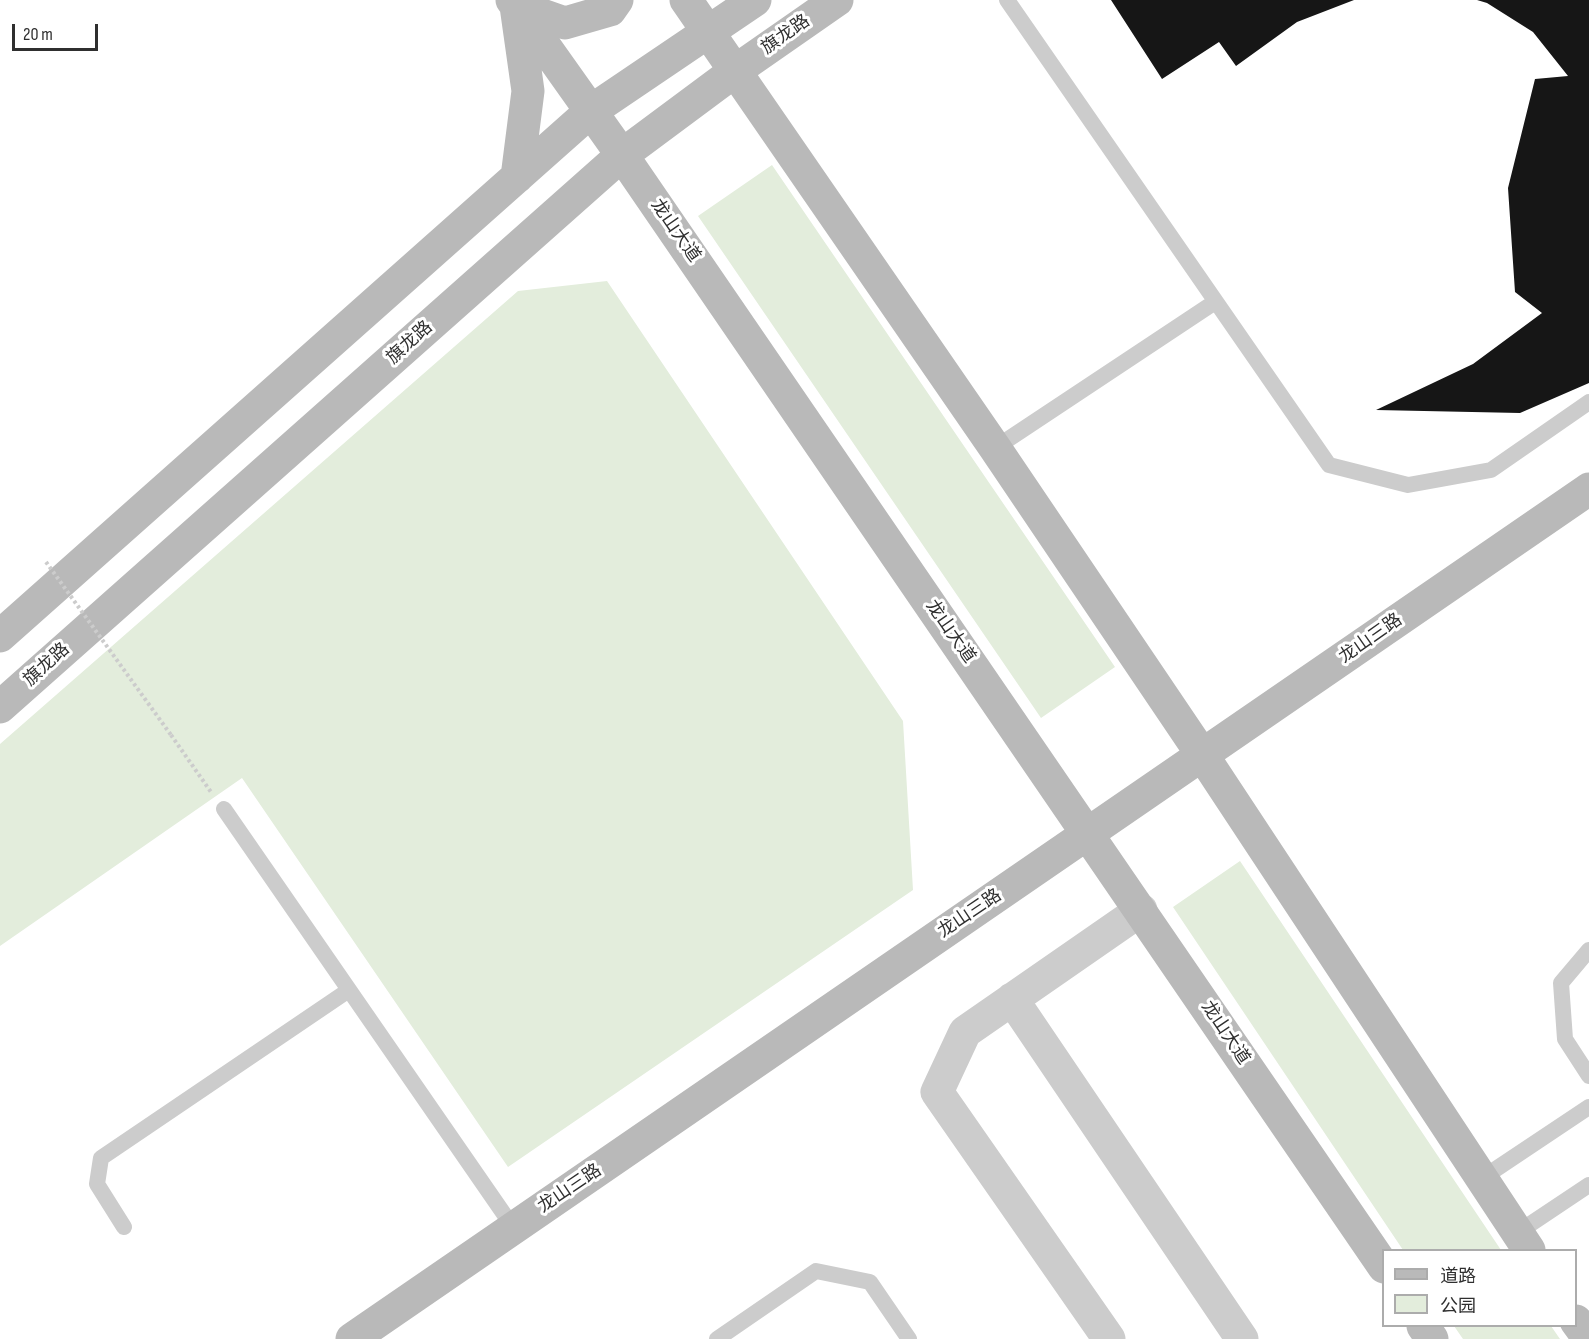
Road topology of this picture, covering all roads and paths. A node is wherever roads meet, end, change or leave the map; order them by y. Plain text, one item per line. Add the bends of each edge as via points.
1 (617, 0) edge
2 (686, 0) edge
3 (755, 0) edge
4 (837, 0) edge
5 (1007, 0) edge
6 (514, 3) edge
7 (708, 32) junction
8 (735, 71) junction
9 (591, 111) junction
10 (622, 154) junction
11 (517, 177) junction
12 (1215, 302) junction
13 (1589, 402) edge
14 (995, 448) junction
15 (1589, 489) edge
16 (46, 562) dead end
17 (0, 636) edge
18 (0, 707) edge
19 (1203, 756) junction
20 (224, 809) joint
21 (1089, 833) junction
22 (1142, 910) junction
23 (1589, 950) edge
24 (349, 990) junction
25 (1012, 999) junction
26 (1589, 1076) edge
27 (1589, 1107) edge
28 (1481, 1179) junction
29 (1589, 1185) edge
30 (124, 1227) dead end
31 (513, 1227) junction
32 (1523, 1242) edge
33 (1382, 1266) edge
34 (1577, 1324) edge
35 (352, 1339) edge
36 (717, 1339) edge
37 (909, 1339) edge
38 (1109, 1339) edge
39 (1242, 1339) edge
40 (1589, 1339) edge

1 - 6 main road via 610,10 565,22
2 - 7 main road
3 - 7 main road
4 - 8 main road, 旗龙路
5 - 12 lane
6 - 9 main road, 龙山大道
6 - 11 main road via 528,91
7 - 8 main road
7 - 9 main road
8 - 10 main road, 旗龙路
8 - 14 main road
9 - 10 main road, 龙山大道
9 - 11 main road
10 - 18 main road, 旗龙路
10 - 21 main road, 龙山大道
11 - 17 main road
12 - 13 lane via 1329,465 1408,485 1491,470
12 - 14 lane
14 - 19 main road
15 - 19 main road, 龙山三路
16 - 20 path, bridge
19 - 21 main road, 龙山三路
19 - 28 main road
20 - 24 lane
21 - 22 main road, 龙山大道
21 - 31 main road, 龙山三路
22 - 25 street
22 - 33 main road, 龙山大道
23 - 26 lane via 1561,983 1565,1039
24 - 30 lane via 101,1158 97,1184
24 - 31 lane
25 - 38 street via 965,1032 937,1092
25 - 39 street
27 - 28 lane
28 - 32 main road
29 - 32 lane
31 - 35 main road, 龙山三路
34 - 40 main road
36 - 37 lane via 816,1271 870,1282

